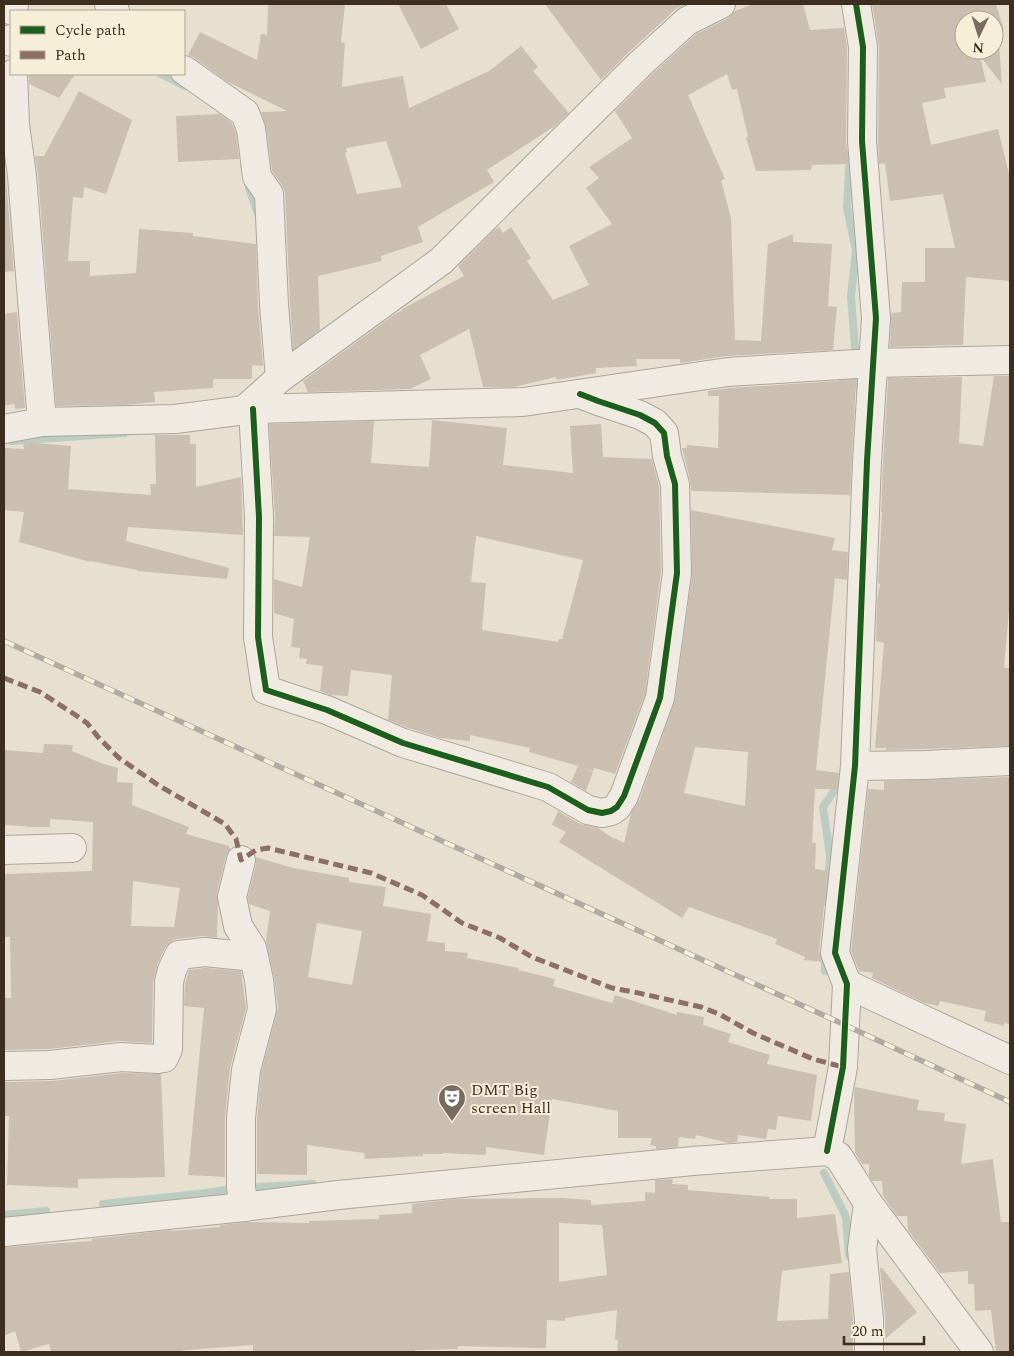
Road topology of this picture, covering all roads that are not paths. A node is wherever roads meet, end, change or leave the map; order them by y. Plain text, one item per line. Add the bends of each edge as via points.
1 (721, 4) edge
2 (856, 4) edge
3 (185, 71) edge
4 (13, 75) edge
5 (1010, 360) edge
6 (873, 363) junction
7 (280, 378) junction
8 (580, 394) junction
9 (248, 410) junction
10 (42, 422) junction
11 (4, 429) edge
12 (1010, 761) edge
13 (855, 766) junction
14 (72, 848) dead end
15 (4, 850) edge
16 (241, 860) dead end
17 (254, 957) junction
18 (847, 984) junction
19 (1010, 1060) edge
20 (4, 1066) edge
21 (827, 1151) junction
22 (868, 1204) junction
23 (244, 1207) junction
24 (4, 1232) edge
25 (869, 1352) edge
26 (979, 1352) edge

1 - 7 street via 687,21 647,57 441,261
2 - 6 street via 863,47 862,141 876,318
3 - 7 street via 245,113 251,130 257,177 269,194
4 - 10 street
5 - 6 street
6 - 8 street via 728,372
6 - 13 street
7 - 9 street
8 - 9 street via 523,402
8 - 9 street via 655,423 664,433 676,484 677,573 660,698 624,796 617,808 602,813 588,810 548,787 403,743 327,710 266,690 258,636 259,516
9 - 10 street via 175,419
10 - 11 street
12 - 13 street
13 - 18 street via 835,952
14 - 15 street
16 - 17 street via 232,897 238,926
17 - 20 street via 205,952 179,954 169,982 168,1049 164,1058 121,1057 50,1065
17 - 23 street via 262,1009 246,1070 240,1118
18 - 19 street
18 - 21 street via 843,1067
21 - 22 street via 838,1156
21 - 23 street via 338,1195
22 - 25 street via 862,1249
22 - 26 street
23 - 24 street

